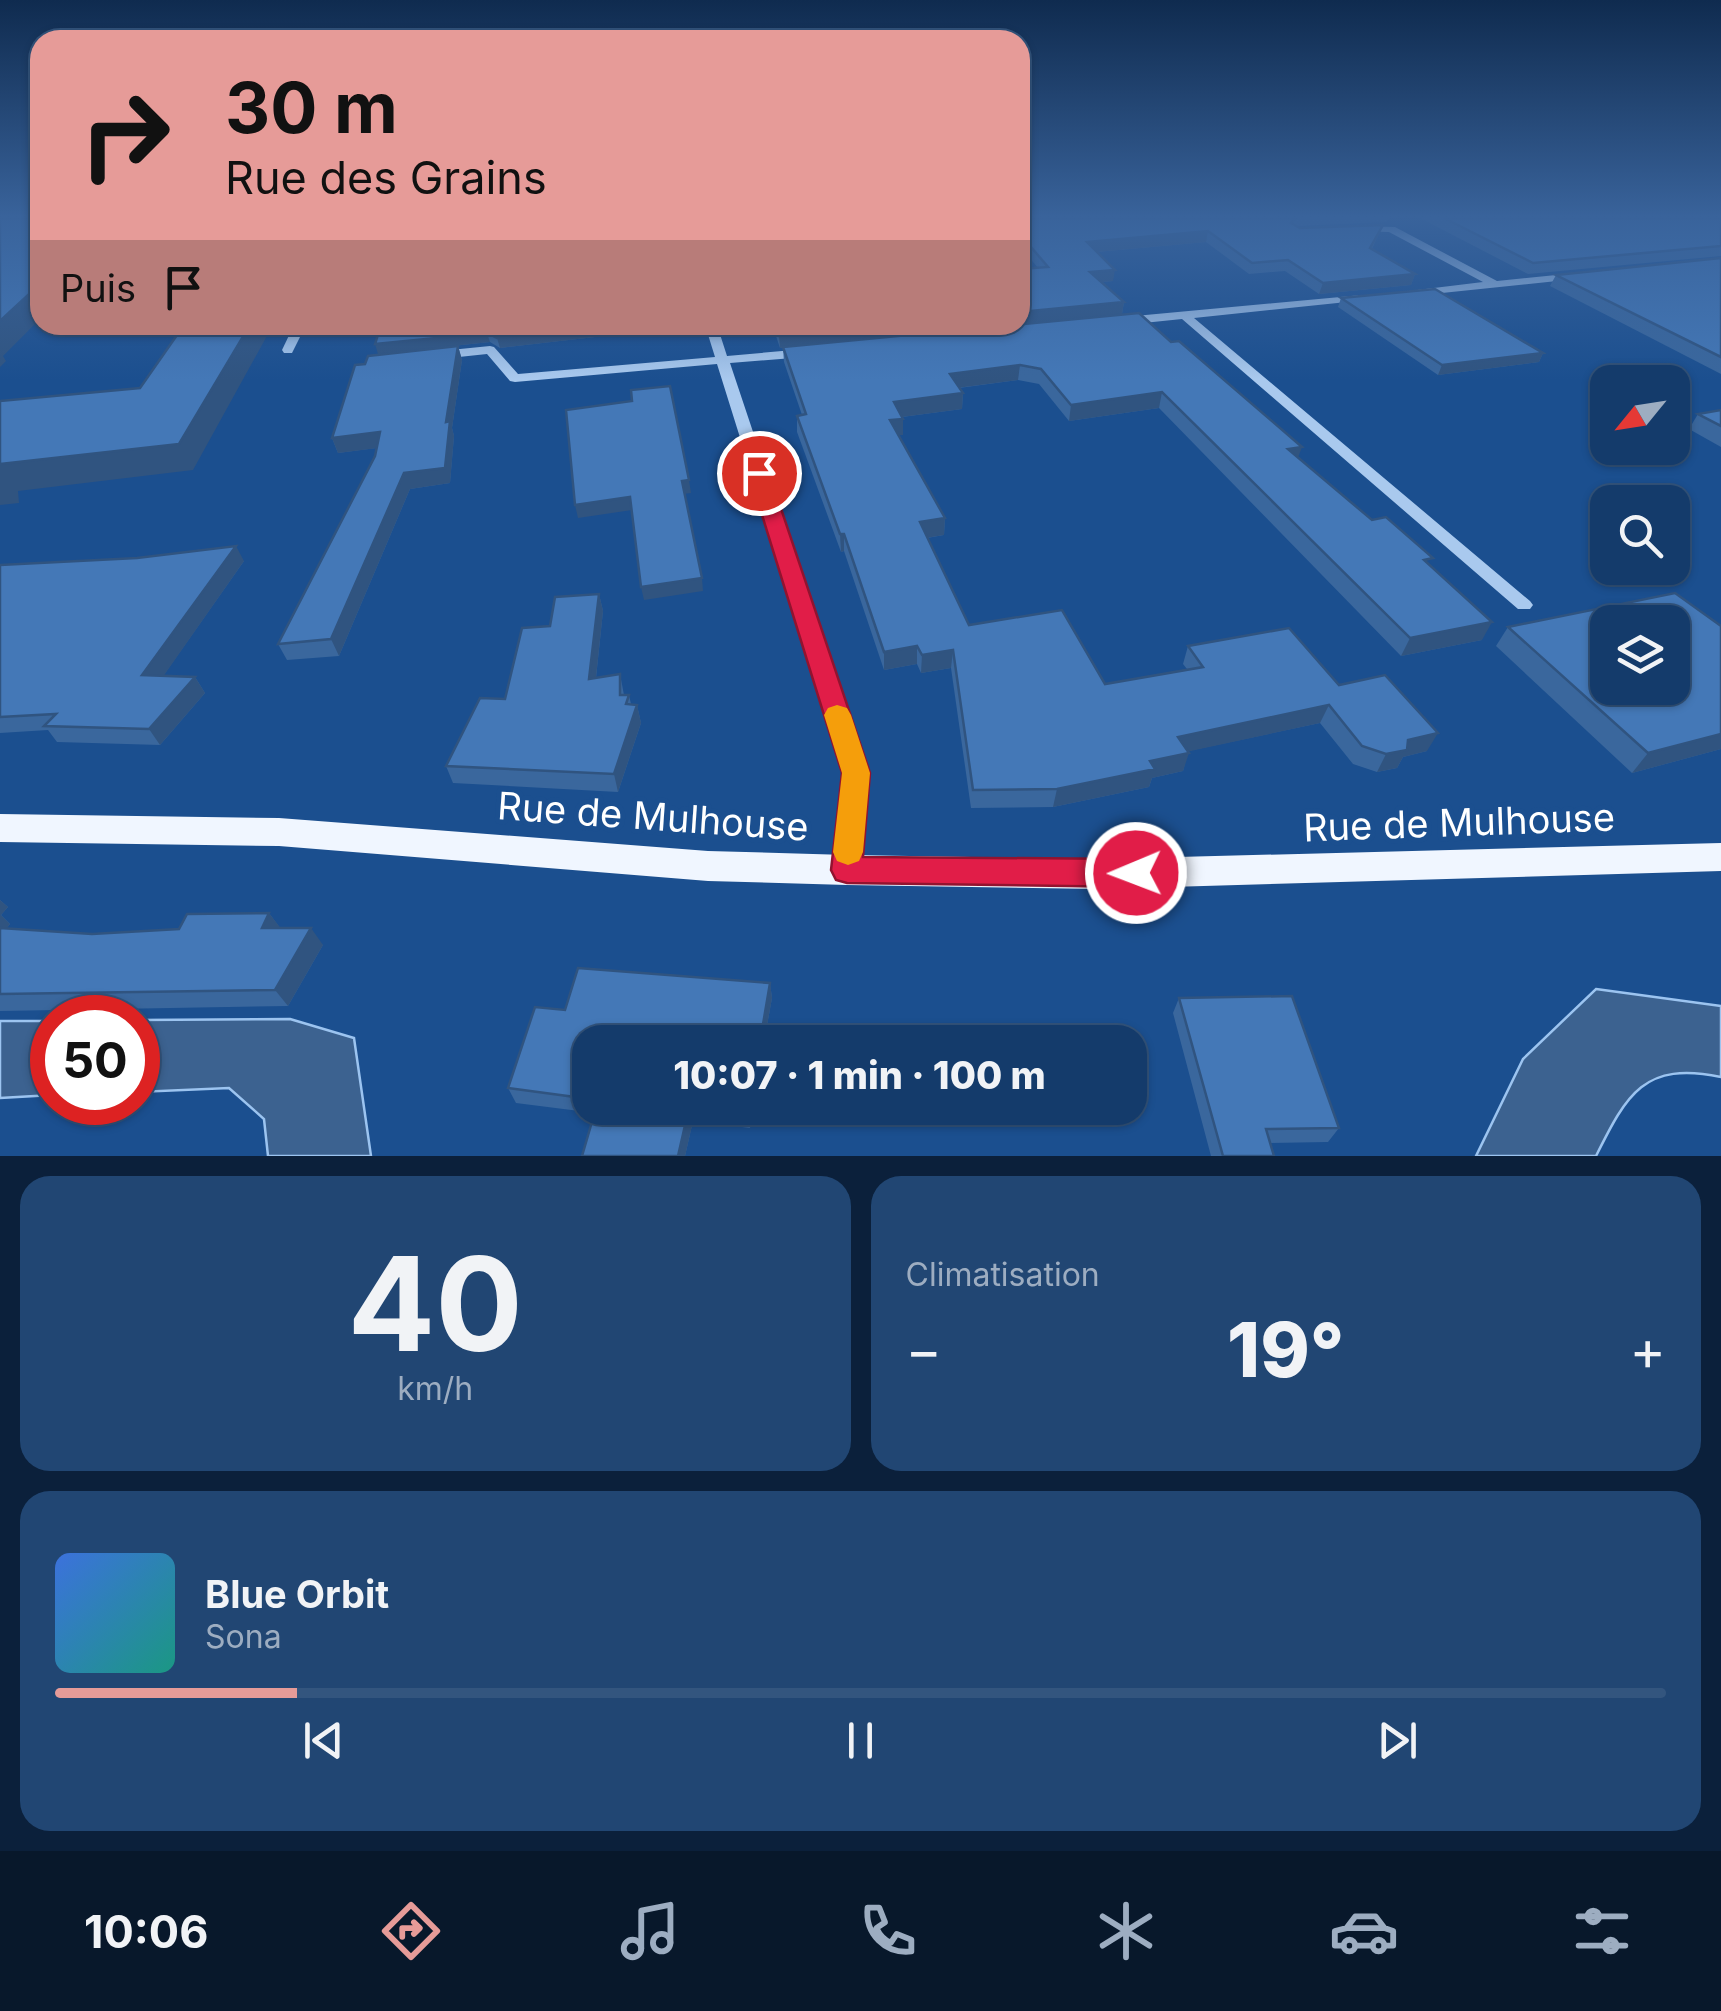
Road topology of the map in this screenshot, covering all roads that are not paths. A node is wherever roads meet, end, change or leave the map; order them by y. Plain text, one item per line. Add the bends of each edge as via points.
1 (1472, 272) edge
2 (1589, 275) edge
3 (1495, 284) junction
4 (1398, 294) edge
5 (1378, 296) edge
6 (1184, 315) junction
7 (1107, 323) edge
8 (295, 335) edge
9 (715, 335) edge
10 (288, 350) dead end
11 (819, 352) edge
12 (417, 358) edge
13 (723, 361) junction
14 (1524, 605) dead end
15 (0, 828) edge
16 (1721, 856) edge
17 (847, 870) junction

1 - 3 street
2 - 3 street
3 - 4 street
5 - 6 street
6 - 7 street
6 - 14 street
8 - 10 street
9 - 13 street
11 - 13 street
12 - 13 street via 490,350 514,378
13 - 17 street via 856,773
15 - 17 main road, Rue de Mulhouse via 279,832 708,866
16 - 17 main road, Rue de Mulhouse via 1101,874

